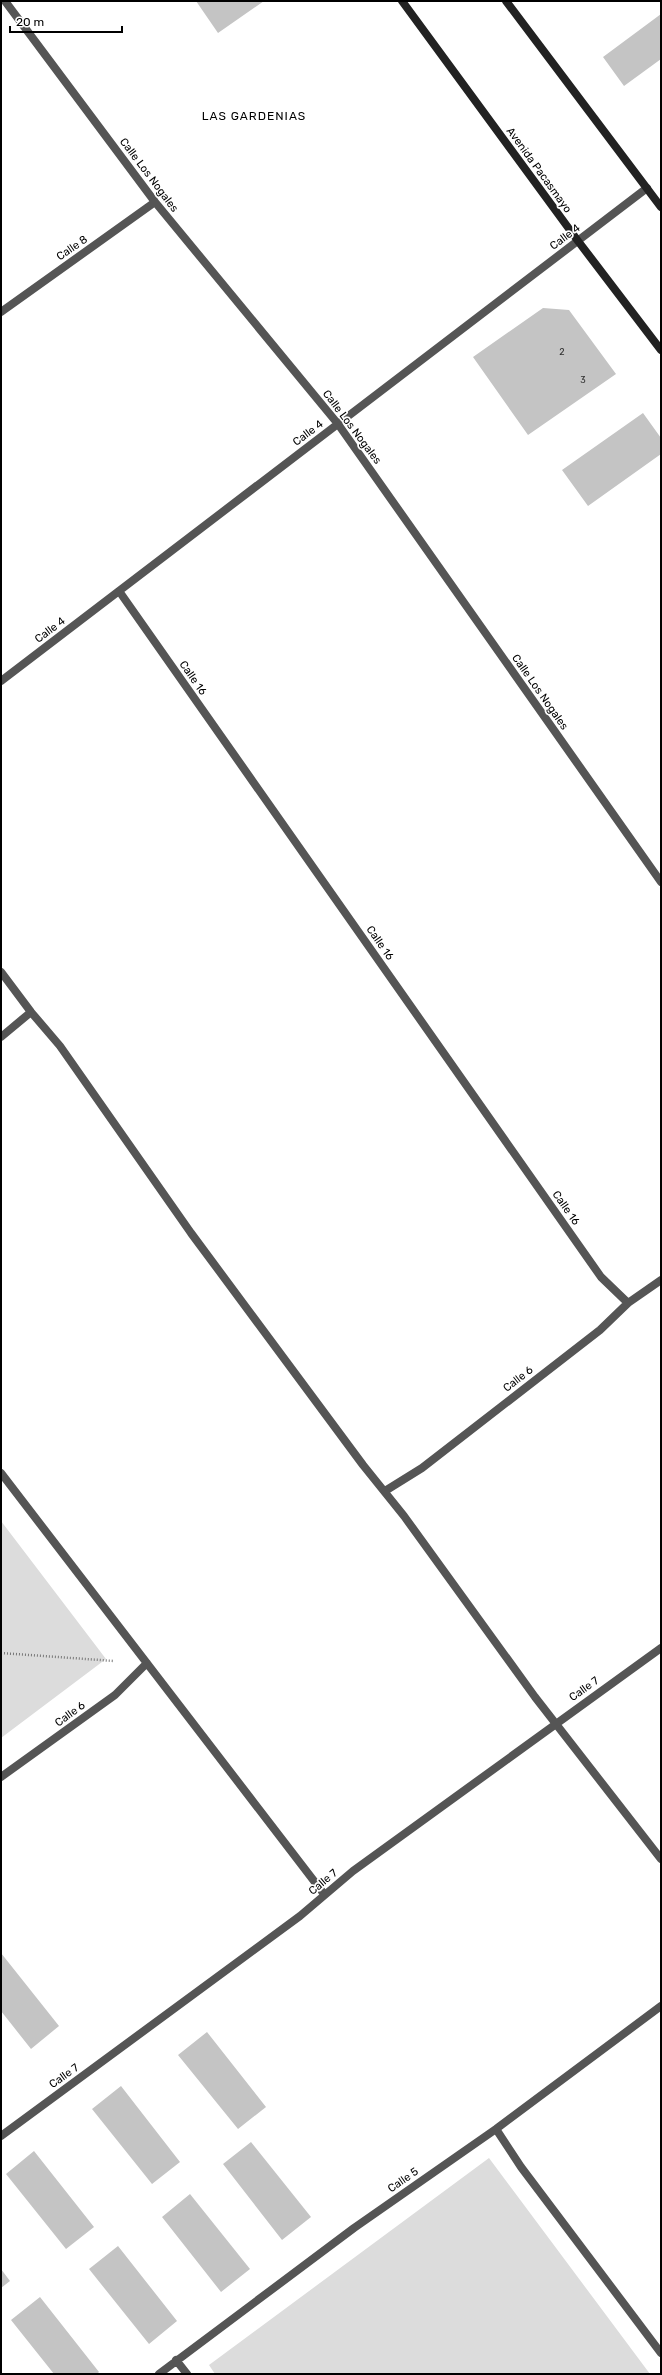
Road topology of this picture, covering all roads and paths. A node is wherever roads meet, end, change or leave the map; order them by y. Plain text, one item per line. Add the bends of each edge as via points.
1 (5, 1) edge
2 (402, 1) edge
3 (506, 1) edge
4 (647, 188) junction
5 (155, 202) junction
6 (661, 207) edge
7 (578, 241) junction
8 (1, 312) edge
9 (661, 350) edge
10 (338, 424) junction
11 (119, 591) junction
12 (1, 681) edge
13 (661, 882) edge
14 (1, 972) edge
15 (30, 1012) junction
16 (1, 1037) edge
17 (661, 1280) edge
18 (628, 1303) junction
19 (1, 1473) edge
20 (385, 1491) junction
21 (661, 1648) edge
22 (1, 1653) edge
23 (147, 1663) junction
24 (556, 1724) junction
25 (1, 1777) edge
26 (661, 1859) edge
27 (324, 1894) junction
28 (661, 2006) edge
29 (496, 2129) junction
30 (1, 2136) edge
31 (661, 2353) edge
32 (176, 2360) junction
33 (159, 2374) edge
34 (187, 2374) edge

1 - 5 street, Calle Los Nogales
2 - 7 main road, Avenida Pacasmayo
3 - 4 main road
4 - 6 main road
4 - 7 street, Calle 4
5 - 8 street, Calle 8
5 - 10 street, Calle Los Nogales
7 - 9 main road, Avenida Pacasmayo
7 - 10 street, Calle 4
10 - 11 street, Calle 4
10 - 13 street, Calle Los Nogales
11 - 12 street, Calle 4
11 - 18 street, Calle 16 via 601,1277
14 - 15 street
15 - 16 street
15 - 20 street via 60,1046 191,1233
17 - 18 street, Calle 6
18 - 20 street, Calle 6 via 581,1344 422,1468
19 - 23 street
20 - 24 street
21 - 24 street, Calle 7
22 - 23 path
23 - 25 street, Calle 6 via 115,1695
23 - 27 street
24 - 26 street
24 - 27 street, Calle 7
27 - 30 street, Calle 7 via 300,1916
28 - 29 street, Calle 5
29 - 31 street via 520,2167
29 - 32 street, Calle 5 via 354,2228
32 - 33 street, Calle 5
32 - 34 street

